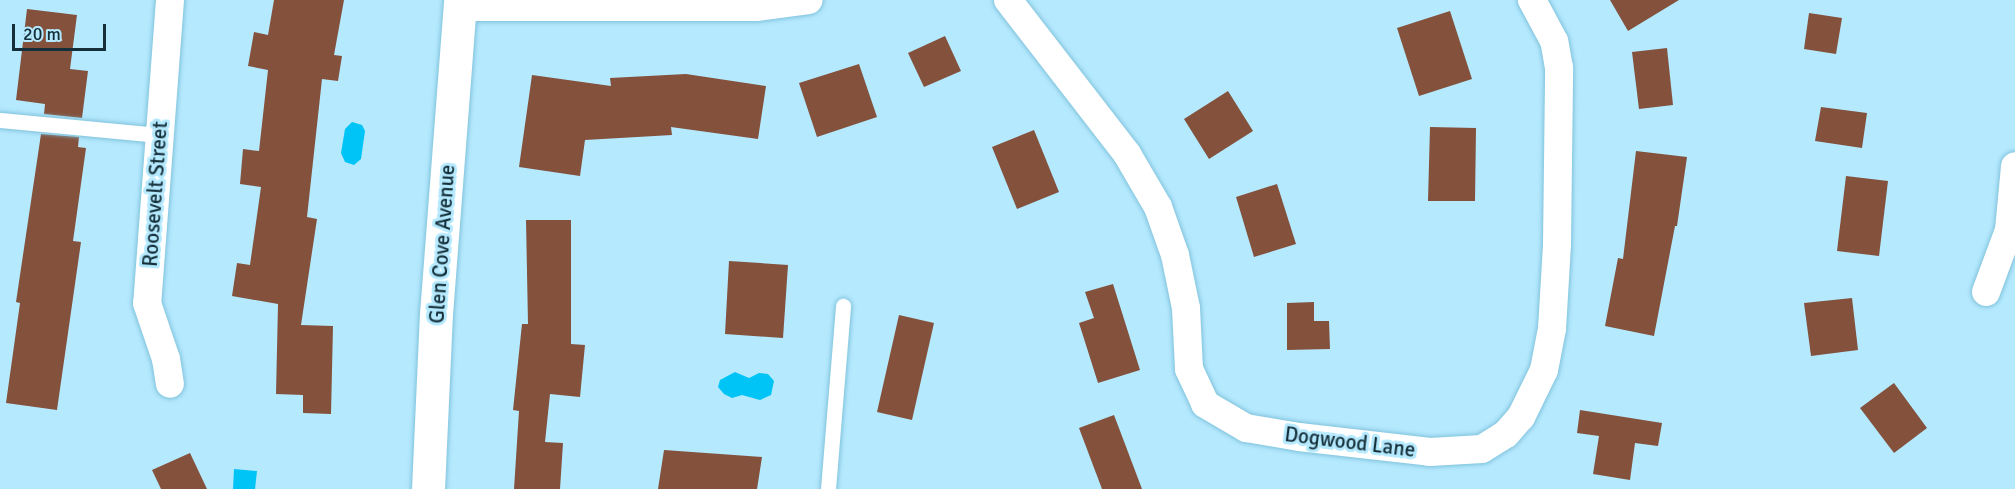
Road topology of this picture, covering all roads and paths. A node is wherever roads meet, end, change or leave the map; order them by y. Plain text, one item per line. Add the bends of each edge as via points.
1 (170, 0) edge
2 (809, 0) edge
3 (1008, 0) edge
4 (1532, 0) edge
5 (459, 4) edge
6 (699, 4) edge
7 (0, 120) edge
8 (159, 135) junction
9 (2015, 166) edge
10 (1986, 292) dead end
11 (843, 306) dead end
12 (170, 384) dead end
13 (428, 489) edge
14 (828, 489) edge

1 - 8 street, Roosevelt Street
2 - 6 street via 756,7
3 - 4 street, Dogwood Lane via 1127,154 1158,207 1175,255 1186,308 1189,369 1205,404 1246,428 1430,452 1482,448 1506,434 1521,417 1544,370 1552,329 1557,244 1559,68 1554,41
5 - 6 street
5 - 13 main road, Glen Cove Avenue via 436,314
7 - 8 lane
8 - 12 street, Roosevelt Street via 147,303
9 - 10 street via 2009,230
11 - 14 lane

